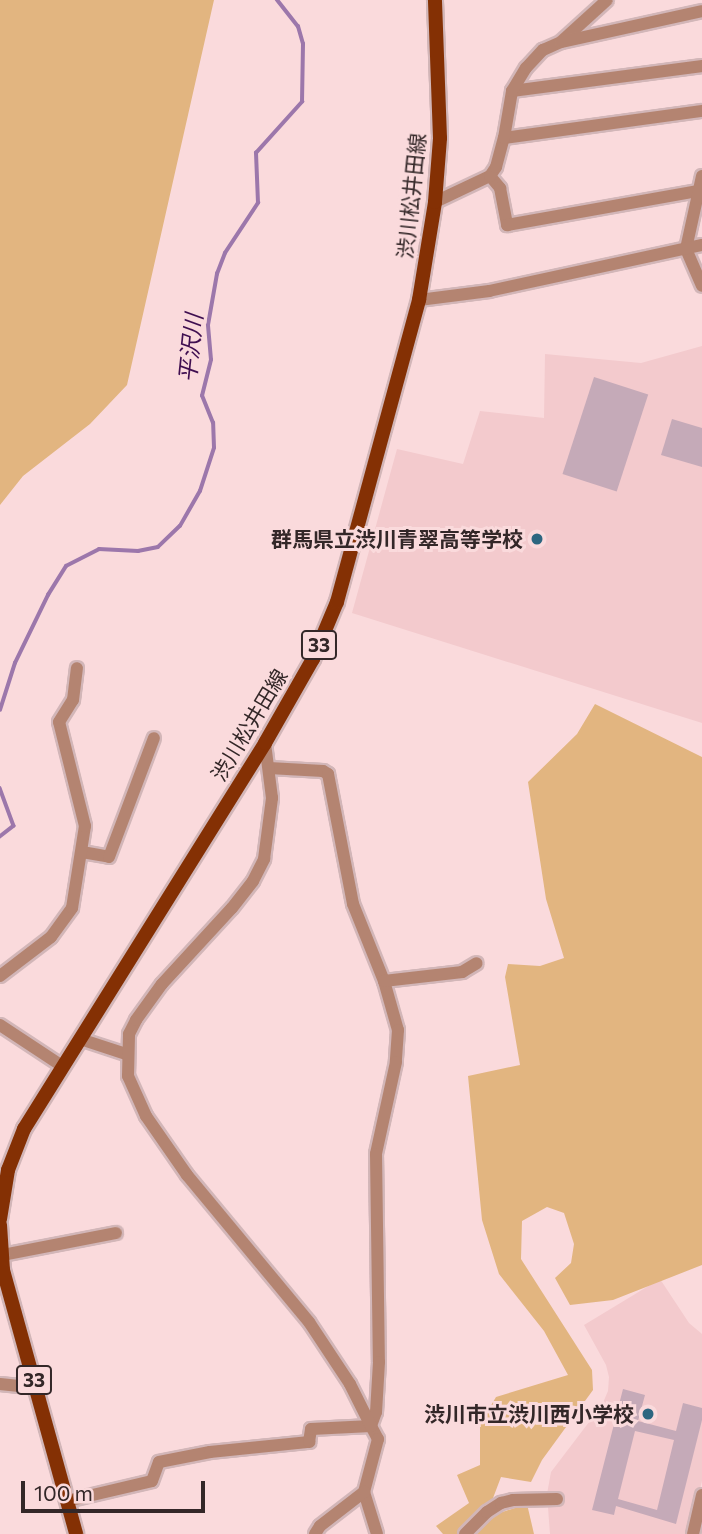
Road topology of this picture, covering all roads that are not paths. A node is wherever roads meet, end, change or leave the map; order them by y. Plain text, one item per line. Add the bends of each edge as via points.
1 (435, 0) edge
2 (607, 0) edge
3 (702, 11) edge
4 (561, 41) junction
5 (702, 66) edge
6 (512, 91) junction
7 (702, 111) edge
8 (504, 138) junction
9 (490, 176) junction
10 (702, 176) edge
11 (698, 191) junction
12 (435, 202) junction
13 (702, 245) edge
14 (686, 249) junction
15 (702, 286) edge
16 (419, 300) junction
17 (78, 668) dead end
18 (155, 738) dead end
19 (265, 743) junction
20 (270, 768) junction
21 (82, 852) junction
22 (477, 963) dead end
23 (0, 976) edge
24 (384, 981) junction
25 (0, 1025) edge
26 (80, 1038) junction
27 (126, 1054) junction
28 (62, 1066) junction
29 (0, 1222) edge
30 (116, 1233) dead end
31 (2, 1255) junction
32 (0, 1384) edge
33 (36, 1388) junction
34 (371, 1426) junction
35 (364, 1492) junction
36 (702, 1495) edge
37 (557, 1499) dead end
38 (67, 1502) junction
39 (76, 1534) edge
40 (315, 1534) edge
41 (377, 1534) edge
42 (465, 1534) edge
43 (693, 1534) edge

1 - 12 main road, 渋川松井田線 / 33 via 440,138
2 - 4 street
3 - 4 street
4 - 6 street via 543,50
5 - 6 street
6 - 8 street
7 - 8 street
8 - 9 street
9 - 11 street via 500,188 507,225
9 - 12 street
10 - 11 street
11 - 14 street
12 - 16 main road, 渋川松井田線 / 33
13 - 14 street
14 - 15 street
14 - 16 street via 489,291
16 - 19 main road, 渋川松井田線 / 33 via 337,602 313,659
17 - 21 street via 73,700 59,722 85,826
18 - 21 street via 109,857
19 - 20 street
19 - 26 main road, 渋川松井田線 / 33
20 - 24 street via 328,774 353,904
20 - 27 street via 271,825 264,859 253,881 145,1006 129,1034
21 - 23 street via 72,908 51,937
22 - 24 street via 463,972
24 - 34 street via 399,1043 376,1154 379,1362
25 - 28 street
26 - 27 street
26 - 28 main road, 渋川松井田線 / 33
27 - 34 street via 128,1076 146,1116 187,1175 309,1322
28 - 29 main road, 渋川松井田線 / 33 via 15,1149
29 - 31 main road, 渋川松井田線 / 33
30 - 31 street
31 - 33 main road, 渋川松井田線 / 33
32 - 33 street
33 - 38 main road, 渋川松井田線 / 33
34 - 35 street via 378,1439
34 - 38 street via 311,1429 309,1442 159,1461 152,1482
35 - 40 street
35 - 41 street
36 - 43 street
37 - 42 street via 501,1503
38 - 39 main road, 渋川松井田線 / 33

